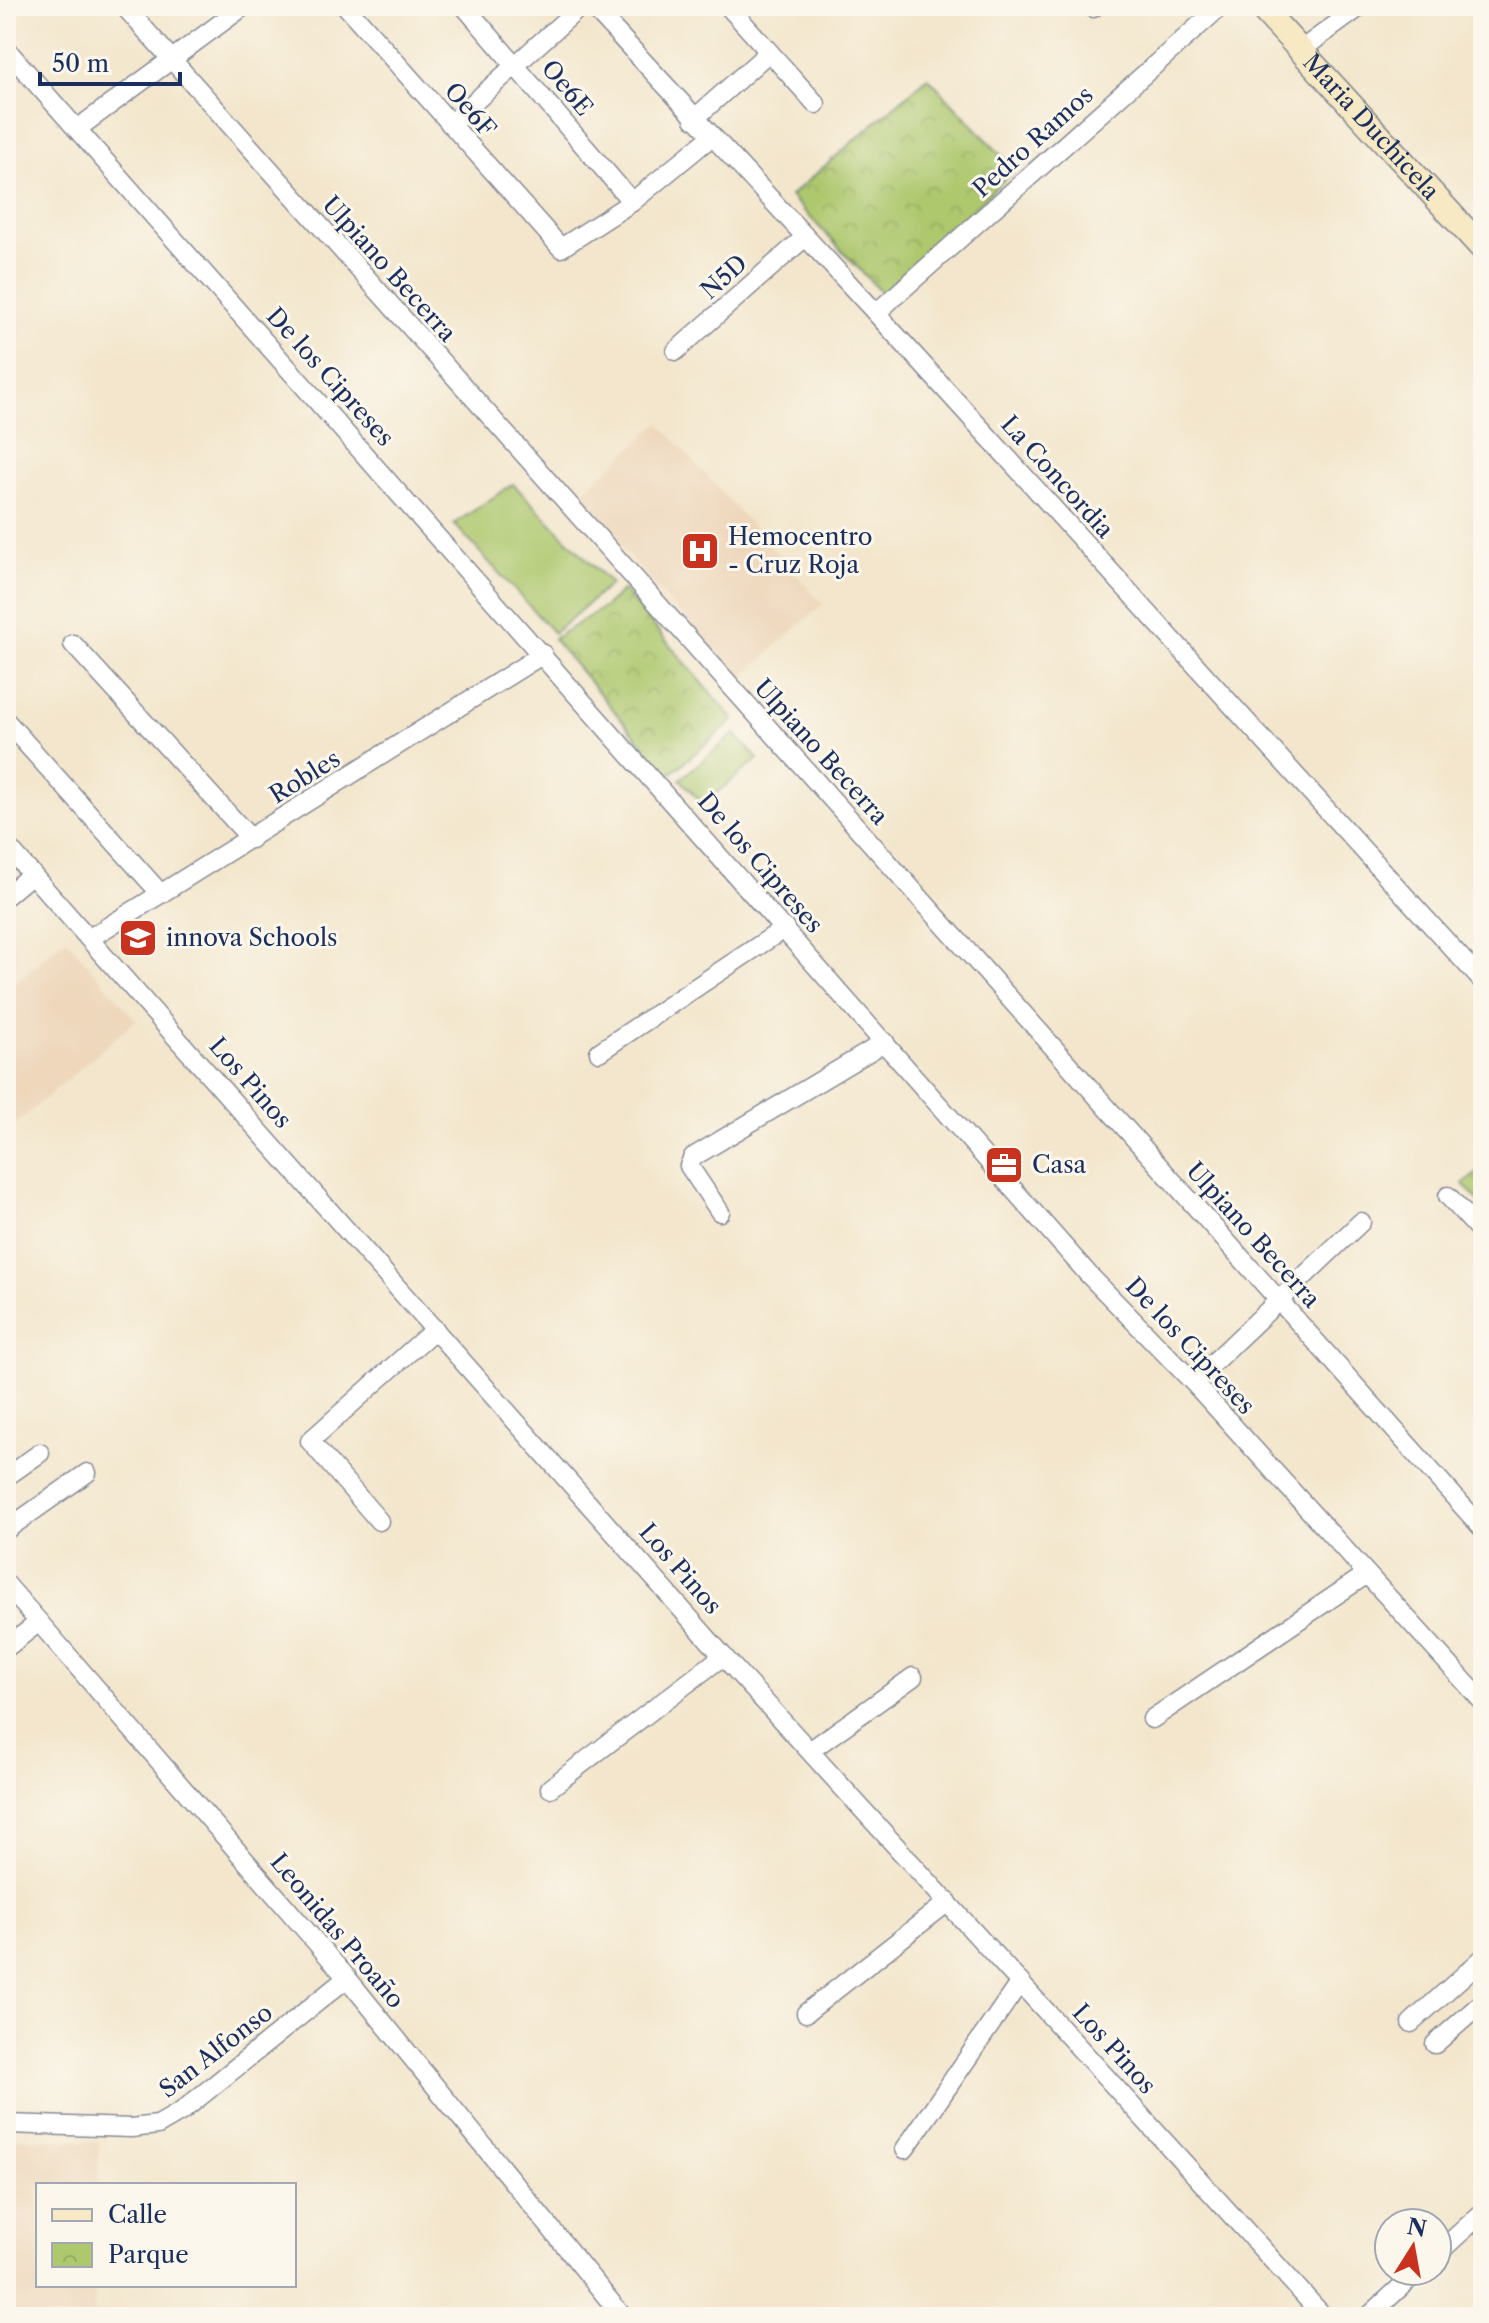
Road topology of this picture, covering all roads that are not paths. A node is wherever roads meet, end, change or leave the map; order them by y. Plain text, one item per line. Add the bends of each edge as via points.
1 (124, 6) edge
2 (244, 6) edge
3 (346, 6) edge
4 (464, 6) edge
5 (581, 6) edge
6 (592, 6) edge
7 (728, 6) edge
8 (1221, 6) edge
9 (1260, 6) edge
10 (1361, 6) edge
11 (6, 49) edge
12 (1301, 50) junction
13 (769, 52) junction
14 (170, 59) junction
15 (514, 62) junction
16 (816, 104) dead end
17 (694, 119) junction
18 (450, 124) junction
19 (77, 129) junction
20 (711, 137) junction
21 (632, 202) junction
22 (804, 238) junction
23 (1483, 249) edge
24 (876, 313) junction
25 (676, 351) dead end
26 (73, 644) dead end
27 (543, 654) junction
28 (6, 721) edge
29 (251, 839) junction
30 (6, 845) edge
31 (32, 874) junction
32 (161, 894) junction
33 (6, 896) edge
34 (785, 928) junction
35 (90, 938) junction
36 (1483, 982) edge
37 (885, 1042) junction
38 (599, 1052) dead end
39 (1448, 1196) dead end
40 (720, 1212) dead end
41 (1361, 1222) dead end
42 (1483, 1234) edge
43 (1279, 1301) junction
44 (435, 1329) junction
45 (1193, 1382) junction
46 (40, 1453) dead end
47 (87, 1473) dead end
48 (6, 1477) edge
49 (379, 1521) dead end
50 (1483, 1529) edge
51 (6, 1530) edge
52 (1367, 1574) junction
53 (6, 1584) edge
54 (39, 1622) junction
55 (6, 1648) edge
56 (723, 1656) junction
57 (913, 1677) dead end
58 (1483, 1702) edge
59 (1152, 1719) dead end
60 (811, 1750) junction
61 (550, 1788) dead end
62 (948, 1902) junction
63 (1483, 1958) edge
64 (347, 1978) junction
65 (1020, 1982) junction
66 (1483, 2002) edge
67 (806, 2013) dead end
68 (1411, 2023) dead end
69 (1435, 2044) dead end
70 (6, 2124) edge
71 (905, 2149) dead end
72 (1483, 2212) edge
73 (1453, 2239) edge
74 (1401, 2287) edge
75 (623, 2317) edge
76 (1324, 2317) edge
77 (1368, 2317) edge

1 - 14 street, Ulpiano Becerra
2 - 14 street
3 - 18 street, Oe6F
4 - 15 street, Oe6E
5 - 15 street
6 - 17 street, La Concordia
7 - 13 street
8 - 24 street, Pedro Ramos
9 - 12 main road, Maria Duchicela
10 - 12 street
11 - 19 street, De los Cipreses
12 - 23 main road, Maria Duchicela
13 - 16 street
13 - 17 street
14 - 19 street
14 - 43 street, Ulpiano Becerra
15 - 18 street
15 - 21 street, Oe6E
17 - 20 street, La Concordia
18 - 21 street, Oe6F via 558,246 566,248
19 - 27 street, De los Cipreses
20 - 21 street
20 - 22 street, La Concordia
22 - 24 street, La Concordia
22 - 25 street, N5D
24 - 36 street, La Concordia
26 - 29 street
27 - 29 street, Robles
27 - 34 street, De los Cipreses
28 - 32 street
29 - 32 street, Robles
30 - 31 street, Los Pinos
31 - 33 street
31 - 35 street, Los Pinos
32 - 35 street, Robles
34 - 37 street, De los Cipreses
34 - 38 street
35 - 44 street, Los Pinos
37 - 40 street via 693,1157 692,1175
37 - 45 street, De los Cipreses via 1089,1275
39 - 42 street
41 - 43 street
43 - 45 street
43 - 50 street, Ulpiano Becerra
44 - 49 street via 310,1441
44 - 56 street, Los Pinos
45 - 52 street, De los Cipreses
46 - 48 street
47 - 51 street
52 - 58 street, De los Cipreses
52 - 59 street
53 - 54 street, Leonidas Proaño
54 - 55 street
54 - 64 street, Leonidas Proaño
56 - 60 street, Los Pinos
56 - 61 street
57 - 60 street
60 - 62 street, Los Pinos
62 - 65 street, Los Pinos
62 - 67 street
63 - 68 street
64 - 70 street, San Alfonso via 158,2125
64 - 75 street, Leonidas Proaño
65 - 71 street
65 - 76 street, Los Pinos
66 - 69 street
72 - 73 street
74 - 77 street

